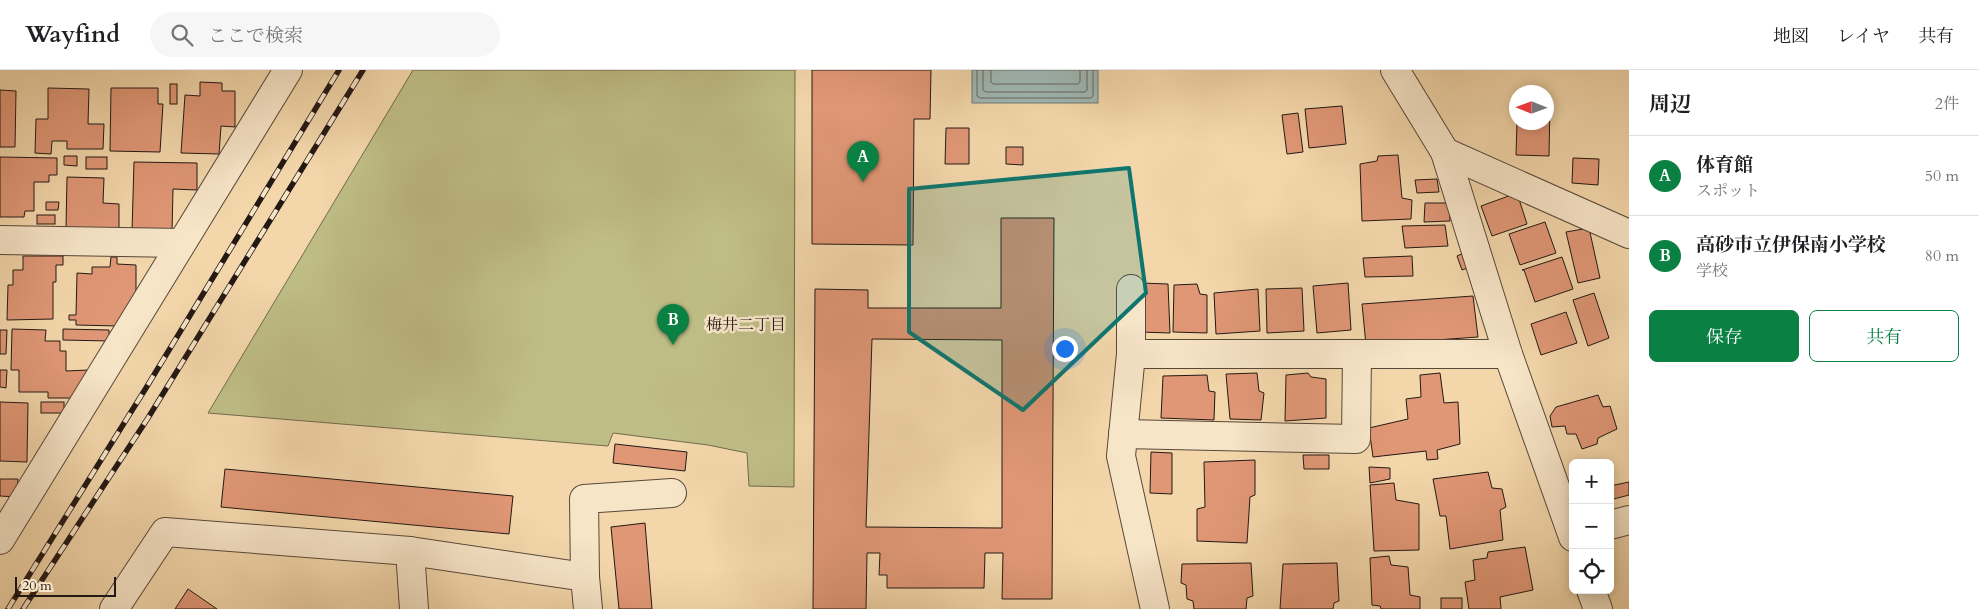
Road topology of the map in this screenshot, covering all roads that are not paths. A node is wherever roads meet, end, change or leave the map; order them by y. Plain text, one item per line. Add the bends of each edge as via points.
1 (288, 70) edge
2 (1395, 70) edge
3 (1445, 152) junction
4 (1629, 234) edge
5 (0, 240) edge
6 (181, 244) junction
7 (1131, 289) dead end
8 (1131, 354) junction
9 (1357, 354) junction
10 (1508, 354) junction
11 (1123, 434) junction
12 (672, 493) dead end
13 (1629, 520) edge
14 (1614, 524) edge
15 (1569, 525) edge
16 (0, 540) edge
17 (410, 550) junction
18 (585, 577) junction
19 (1592, 594) edge
20 (114, 609) edge
21 (414, 609) edge
22 (588, 609) edge
23 (1156, 609) edge
24 (1598, 609) edge

1 - 6 street
2 - 3 street
3 - 4 street
3 - 10 street
5 - 6 street
6 - 16 street
7 - 8 street
8 - 9 street
8 - 11 street
9 - 10 street
9 - 11 street via 1356,440
10 - 15 street
11 - 23 street via 1121,456
12 - 18 street via 584,499
13 - 14 street
17 - 18 street
17 - 20 street via 165,532
17 - 21 street
18 - 22 street
19 - 24 street

